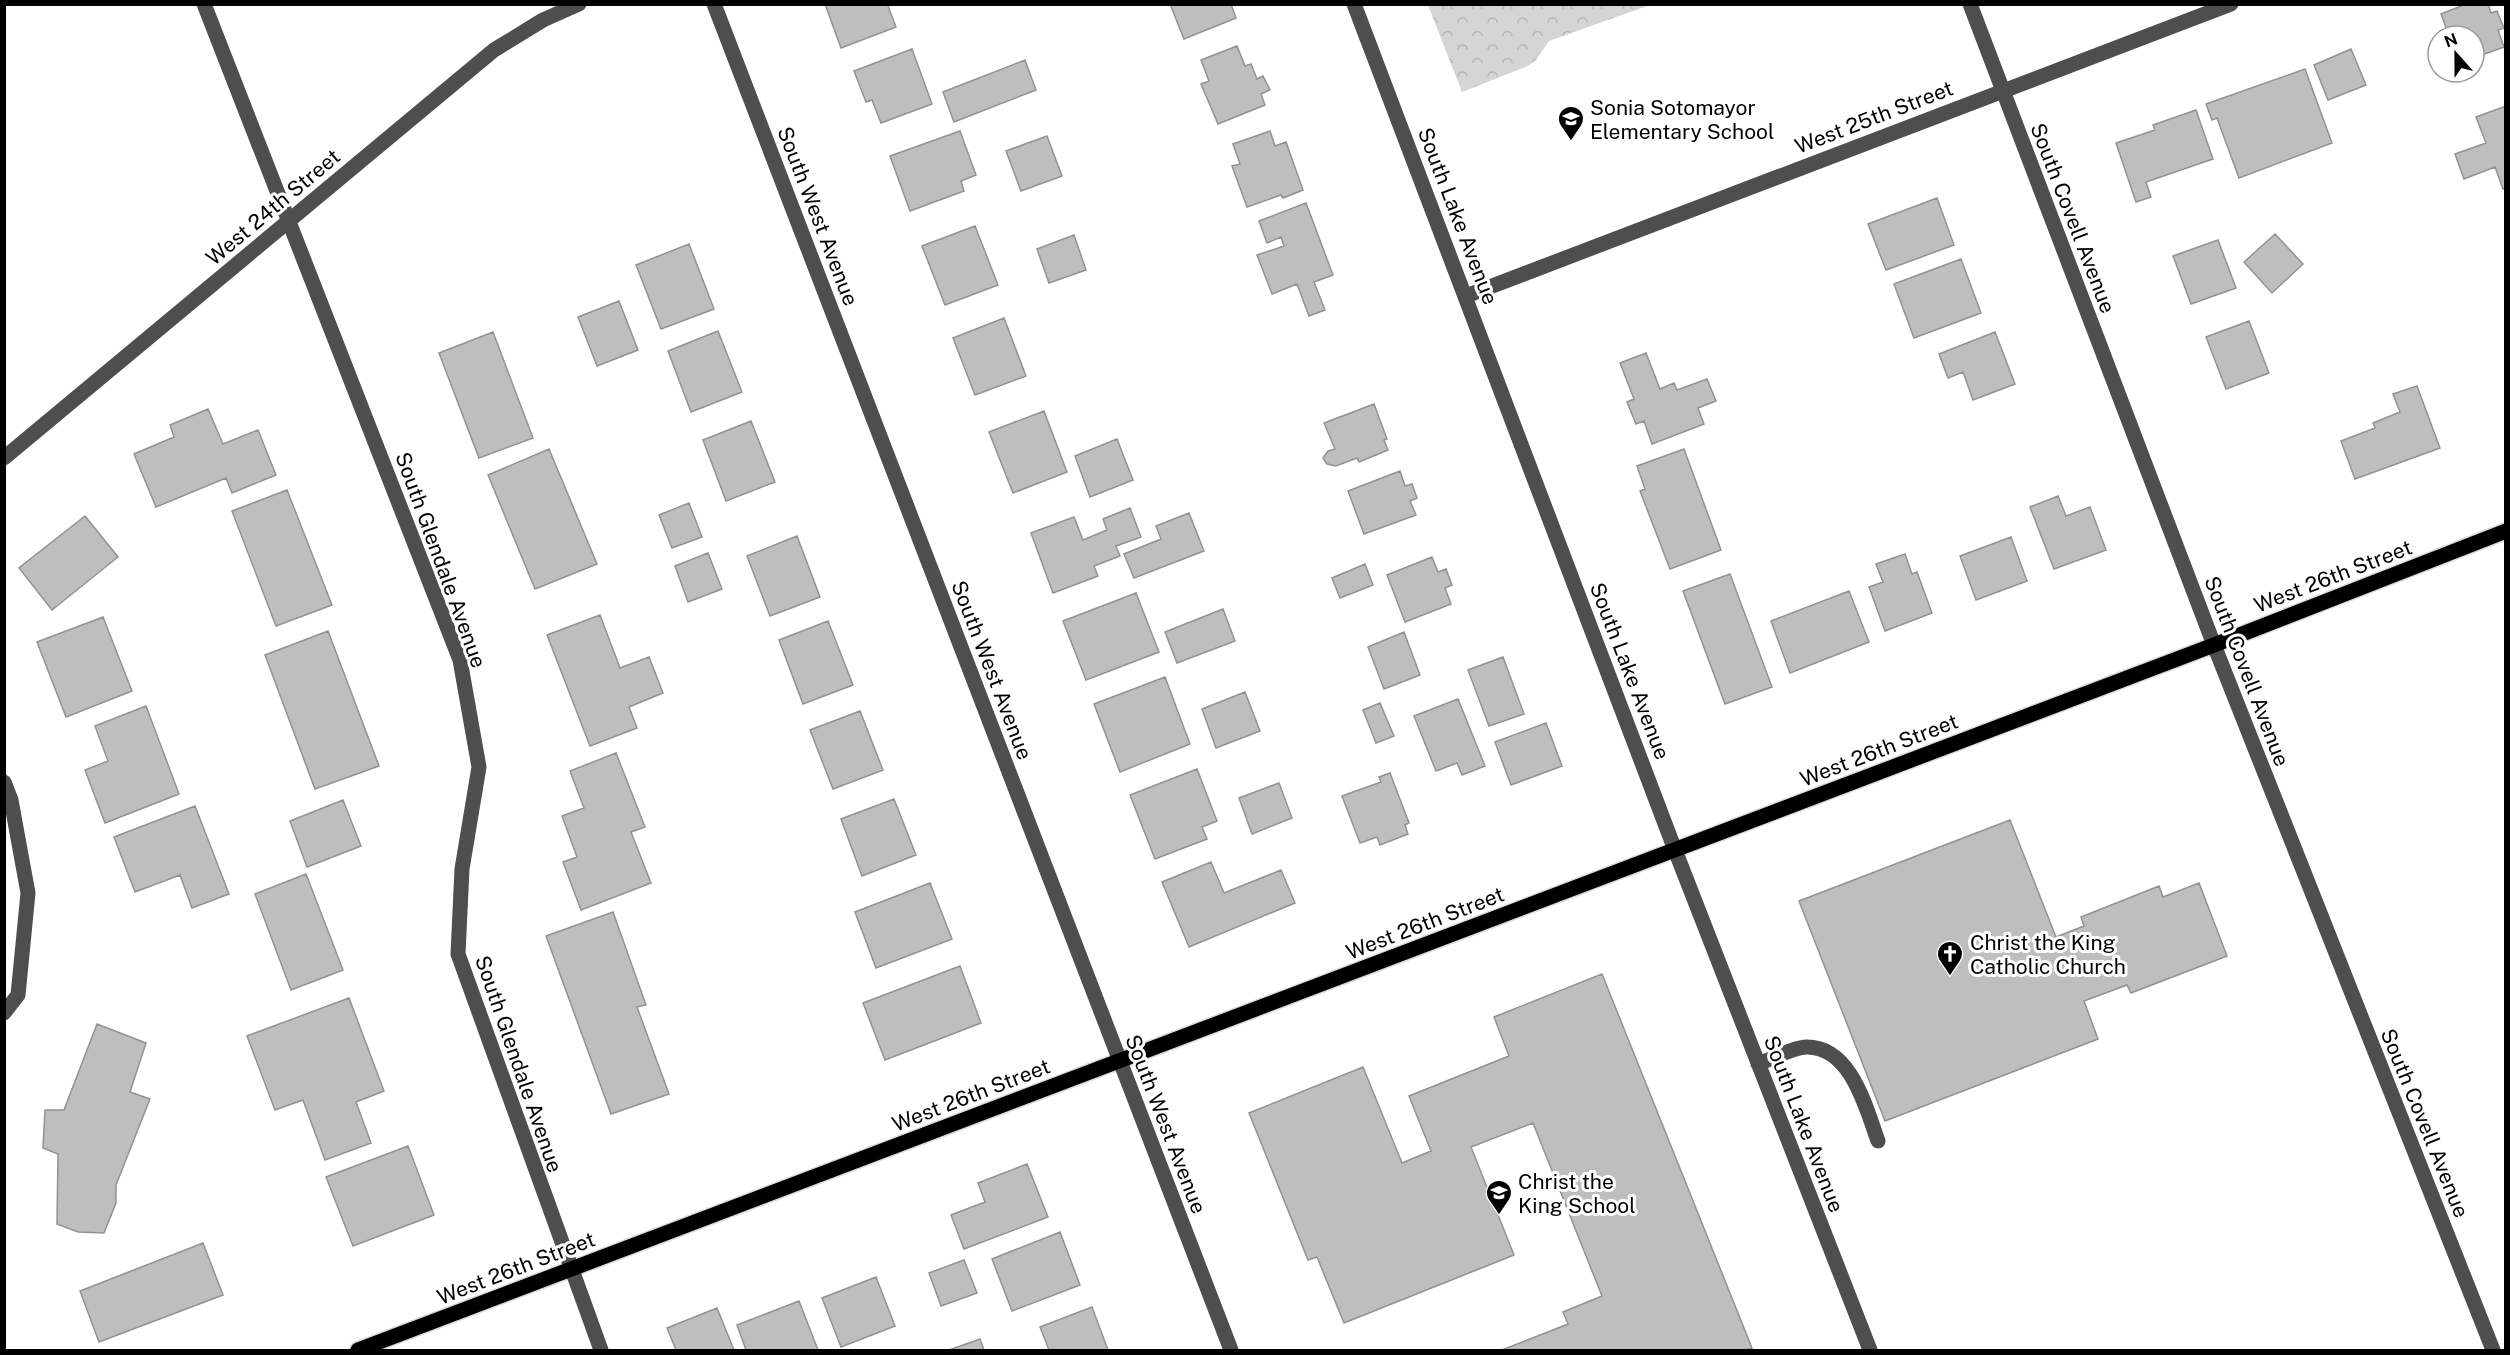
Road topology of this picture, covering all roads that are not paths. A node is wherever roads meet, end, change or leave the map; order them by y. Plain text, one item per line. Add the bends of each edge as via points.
1 (204, 4) edge
2 (579, 4) edge
3 (714, 4) edge
4 (1354, 4) edge
5 (1970, 4) edge
6 (2231, 4) edge
7 (2002, 90) junction
8 (288, 223) junction
9 (1466, 296) junction
10 (4, 458) edge
11 (2505, 531) edge
12 (2214, 645) junction
13 (4, 782) edge
14 (1675, 850) junction
15 (4, 1013) edge
16 (1120, 1061) junction
17 (1758, 1064) junction
18 (1878, 1141) dead end
19 (570, 1270) junction
20 (358, 1350) edge
21 (601, 1350) edge
22 (1231, 1350) edge
23 (1870, 1350) edge
24 (2493, 1350) edge

1 - 8 street, South Glendale Avenue
2 - 8 street, West 24th Street via 543,20 494,50
3 - 16 street, South West Avenue
4 - 9 street, South Lake Avenue
5 - 7 street, South Covell Avenue
6 - 7 street, West 25th Street
7 - 9 street, West 25th Street
7 - 12 street, South Covell Avenue
8 - 10 street, West 24th Street
8 - 19 street, South Glendale Avenue via 460,660 479,767 462,869 458,954
9 - 14 street, South Lake Avenue
11 - 12 main road, West 26th Street
12 - 14 main road, West 26th Street
12 - 24 street, South Covell Avenue
13 - 15 street via 28,893 18,995
14 - 16 main road, West 26th Street
14 - 17 street, South Lake Avenue
16 - 19 main road, West 26th Street
16 - 22 street, South West Avenue
17 - 18 street via 1806,1047 1831,1055 1857,1082
17 - 23 street, South Lake Avenue
19 - 20 main road, West 26th Street
19 - 21 street, South Glendale Avenue

